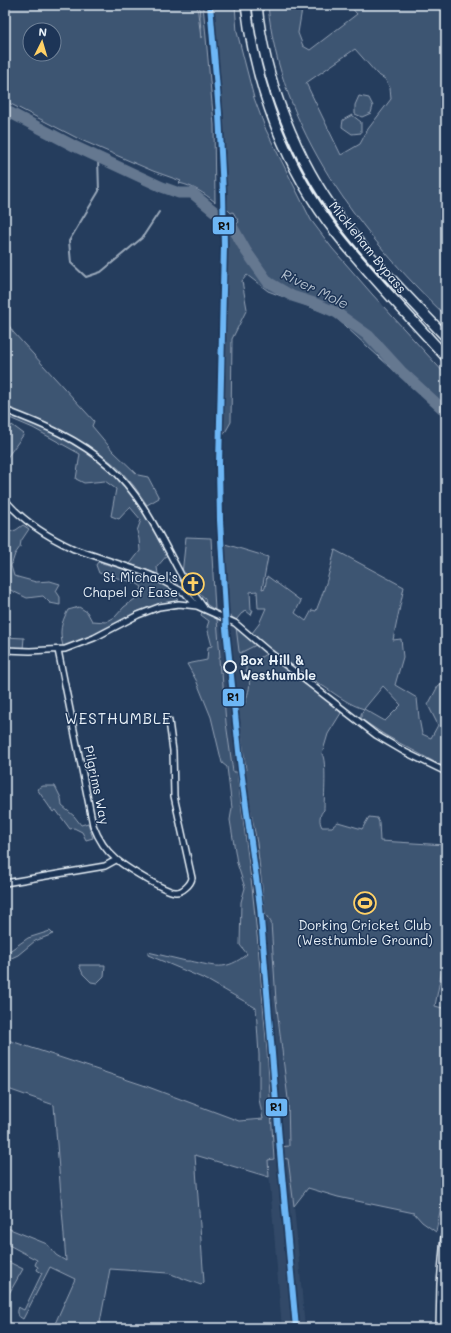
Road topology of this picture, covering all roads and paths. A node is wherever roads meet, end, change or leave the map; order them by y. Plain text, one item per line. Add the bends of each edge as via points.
1 (246, 5) edge
2 (257, 5) edge
3 (446, 337) edge
4 (446, 357) edge
5 (5, 410) edge
6 (5, 500) edge
7 (197, 606) junction
8 (204, 609) junction
9 (5, 650) edge
10 (58, 650) junction
11 (169, 721) dead end
12 (446, 772) edge
13 (116, 860) junction
14 (5, 883) edge
15 (446, 1237) edge
16 (441, 1328) edge

1 - 4 highway, Mickleham Bypass via 256,63 265,92 280,138 304,185 341,239
2 - 3 highway, Mickleham Bypass via 264,50 275,87 285,116 312,175 340,219 362,247
5 - 8 street via 43,424 66,436 114,470 151,519 180,574
6 - 7 street via 22,518 62,544 151,575 184,593
7 - 8 street
7 - 10 street via 159,606 94,638
8 - 12 street via 232,621 376,735
9 - 10 street
10 - 13 street, Pilgrims Way via 93,825 97,837
11 - 13 street, Pilgrims Way via 174,796 192,881 180,892 171,892
13 - 14 street via 105,866
15 - 16 highway

